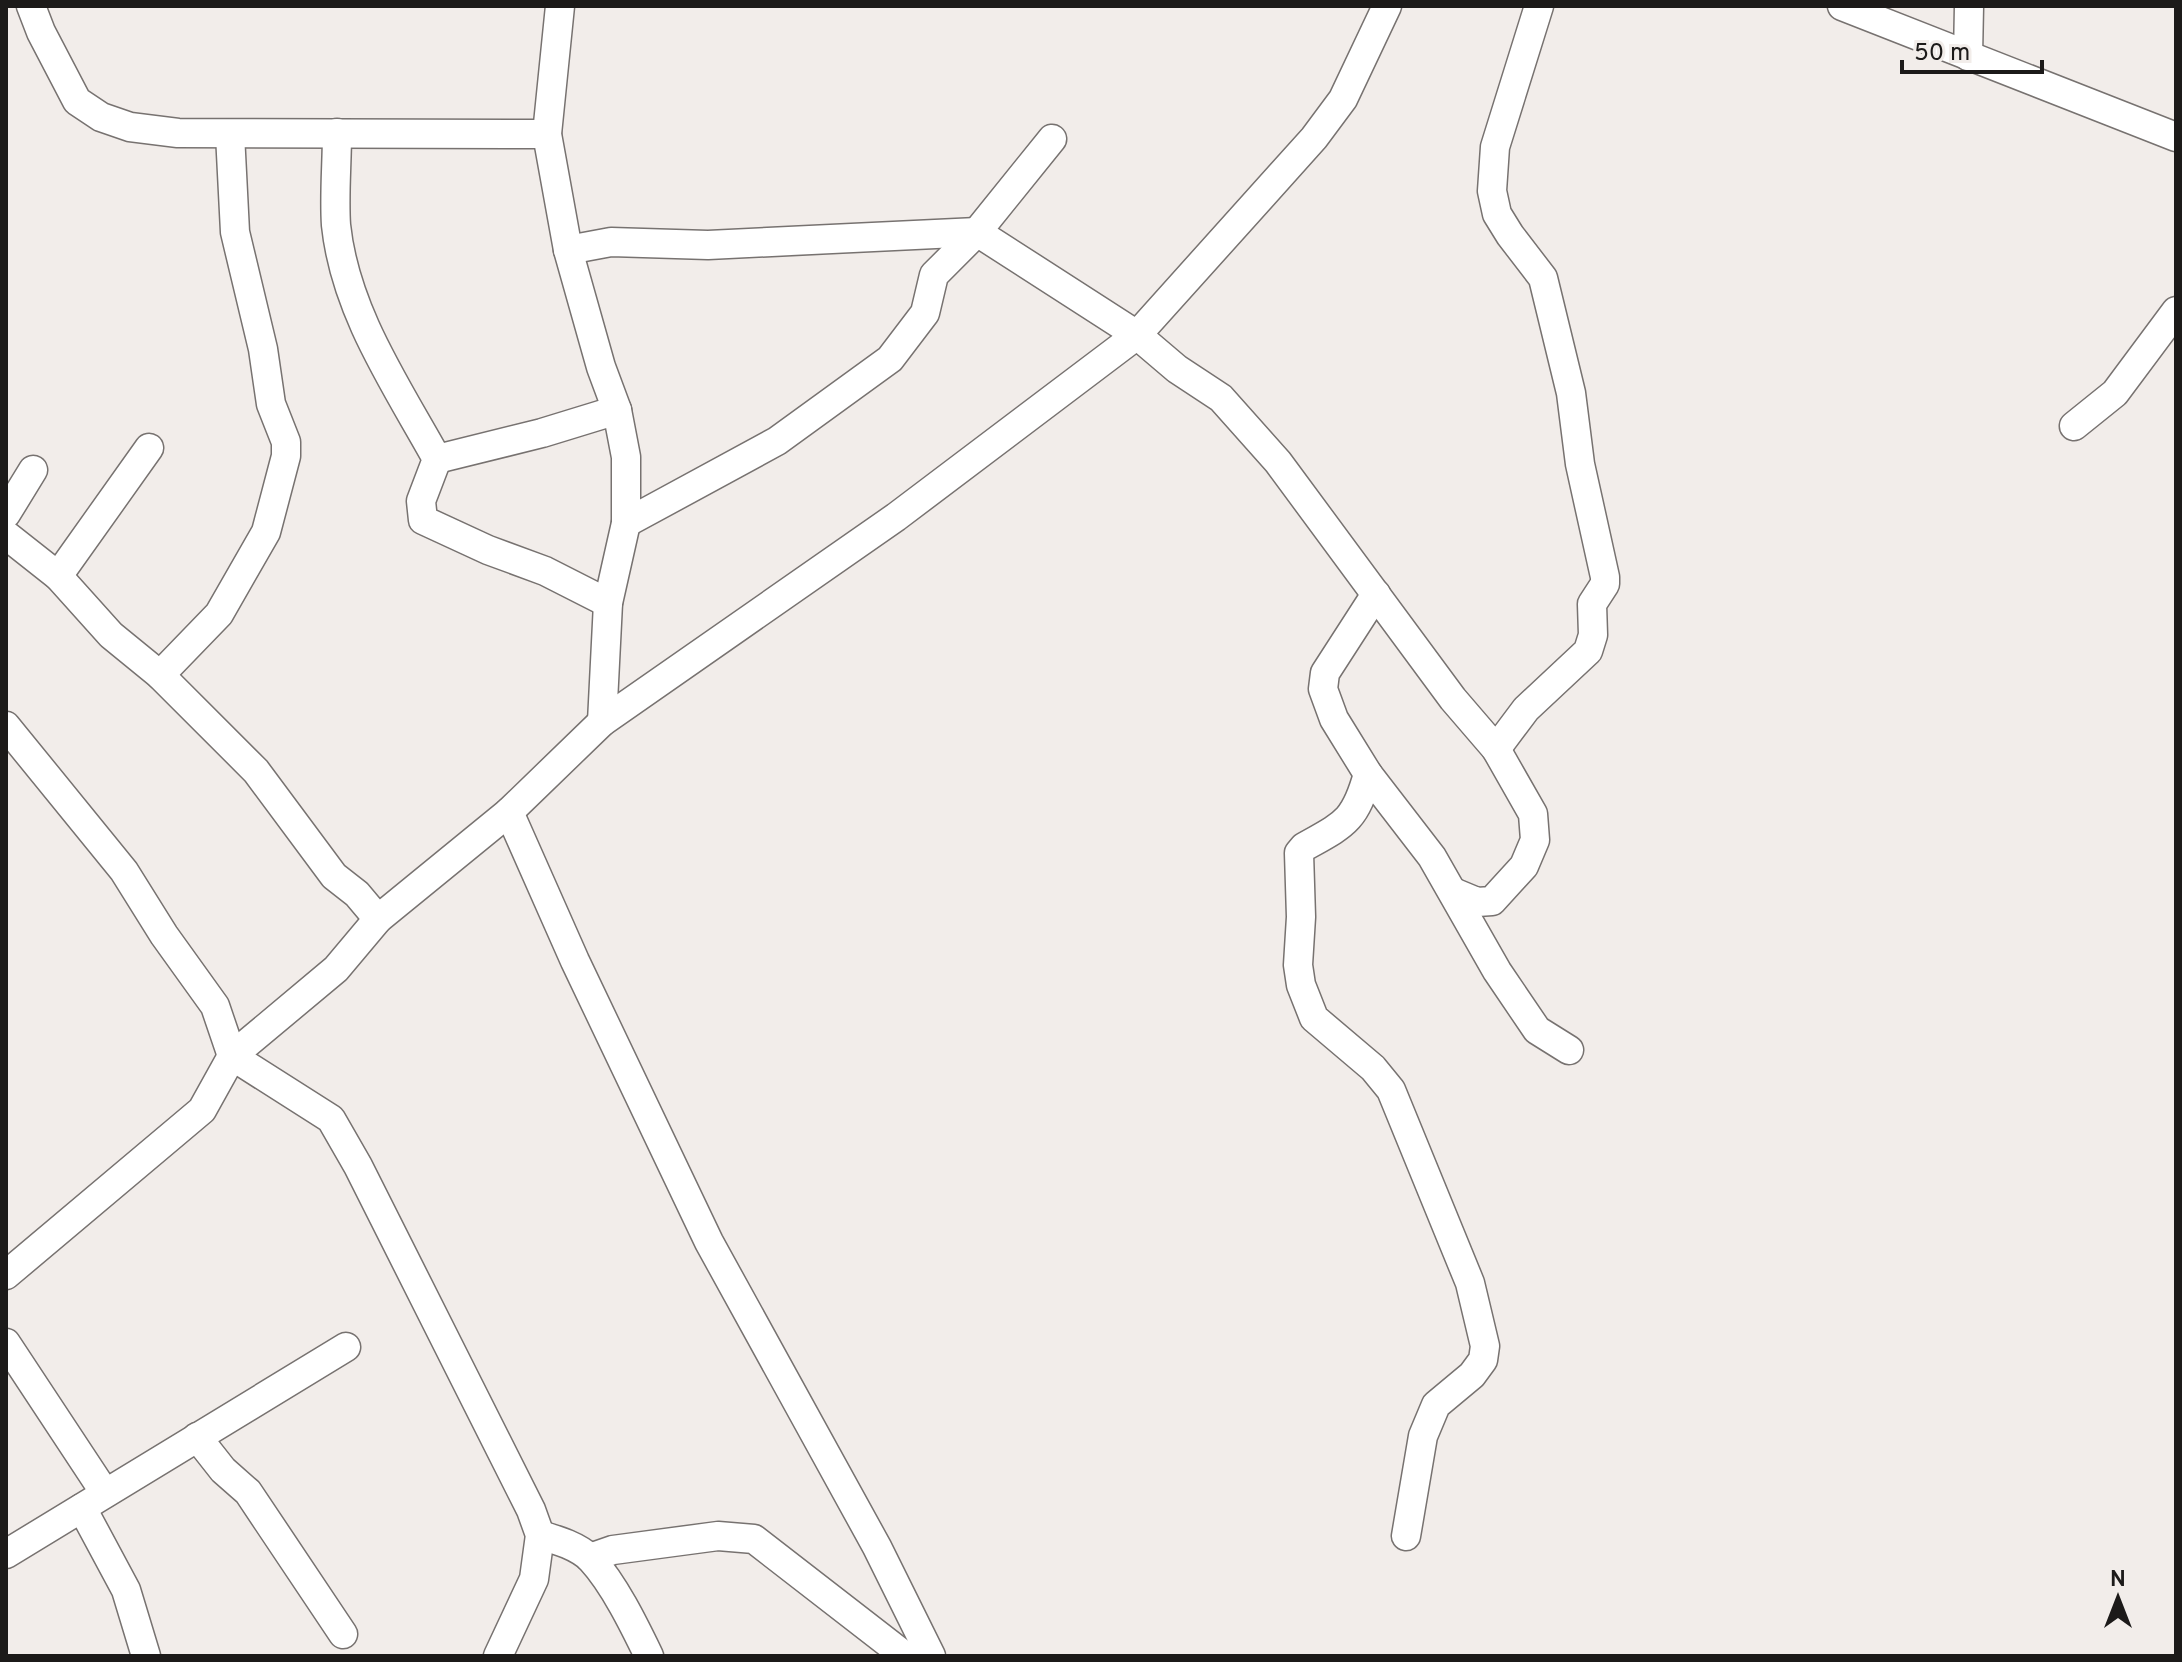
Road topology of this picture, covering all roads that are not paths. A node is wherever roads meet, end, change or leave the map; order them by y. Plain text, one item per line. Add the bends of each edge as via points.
1 (31, 6) edge
2 (560, 6) edge
3 (1387, 6) edge
4 (1539, 6) edge
5 (1842, 6) edge
6 (1969, 6) edge
7 (1968, 56) junction
8 (337, 133) junction
9 (230, 134) junction
10 (547, 134) junction
11 (2176, 137) edge
12 (1052, 139) dead end
13 (977, 232) junction
14 (568, 250) junction
15 (2176, 311) edge
16 (1137, 335) junction
17 (617, 410) junction
18 (2074, 426) dead end
19 (149, 448) dead end
20 (437, 459) junction
21 (33, 470) dead end
22 (6, 514) edge
23 (626, 523) junction
24 (6, 535) edge
25 (58, 576) junction
26 (1376, 594) junction
27 (608, 603) junction
28 (160, 675) junction
29 (602, 722) junction
30 (6, 726) edge
31 (1496, 749) junction
32 (1368, 774) junction
33 (509, 812) junction
34 (1453, 892) junction
35 (378, 919) junction
36 (1569, 1050) dead end
37 (232, 1056) junction
38 (6, 1275) edge
39 (6, 1343) edge
40 (346, 1347) dead end
41 (197, 1437) junction
42 (93, 1501) junction
43 (540, 1535) junction
44 (1406, 1536) dead end
45 (6, 1554) edge
46 (590, 1558) junction
47 (343, 1634) dead end
48 (146, 1656) edge
49 (498, 1656) edge
50 (649, 1656) edge
51 (905, 1656) edge
52 (931, 1656) edge

1 - 9 street via 77,101 101,117 130,127
2 - 10 street
3 - 16 street via 1343,99 1314,138
4 - 31 street via 1495,147 1492,191 1497,214 1543,278 1571,393 1605,584 1592,604 1588,651 1526,709
5 - 7 street
6 - 7 street
7 - 11 street
8 - 9 street
8 - 10 street
8 - 20 street via 336,223 352,291 365,331
9 - 28 street via 235,232 286,456 266,532 219,614
10 - 14 street
12 - 13 street
13 - 14 street via 708,245 611,242
13 - 16 street
13 - 23 street via 934,275 925,313 890,359 777,441
14 - 17 street
15 - 18 street via 2115,393
16 - 26 street via 1221,398 1278,462
16 - 29 street via 896,517
17 - 20 street
17 - 23 street via 626,457
19 - 25 street
20 - 27 street via 421,501 420,512 428,525 545,571
21 - 22 street
23 - 27 street
24 - 25 street
25 - 28 street via 111,635
26 - 31 street
26 - 32 street via 1325,673 1323,689 1334,719
27 - 29 street
28 - 35 street via 256,771 334,876
29 - 33 street
30 - 37 street via 124,871 215,1006
31 - 34 street via 1533,814 1535,840 1524,866 1492,901 1477,902
32 - 34 street
32 - 44 street via 1349,820 1299,853 1301,985 1314,1018 1391,1090 1470,1283 1485,1346 1472,1375 1436,1405 1423,1436
33 - 35 street
33 - 52 street via 709,1242
34 - 36 street via 1537,1030
35 - 37 street via 336,969
37 - 38 street via 202,1110
37 - 43 street via 331,1119
39 - 42 street
40 - 41 street
41 - 42 street
41 - 47 street via 248,1492
42 - 45 street
42 - 48 street
43 - 46 street
43 - 49 street via 534,1579
46 - 50 street via 630,1616
46 - 51 street via 718,1536 754,1539

